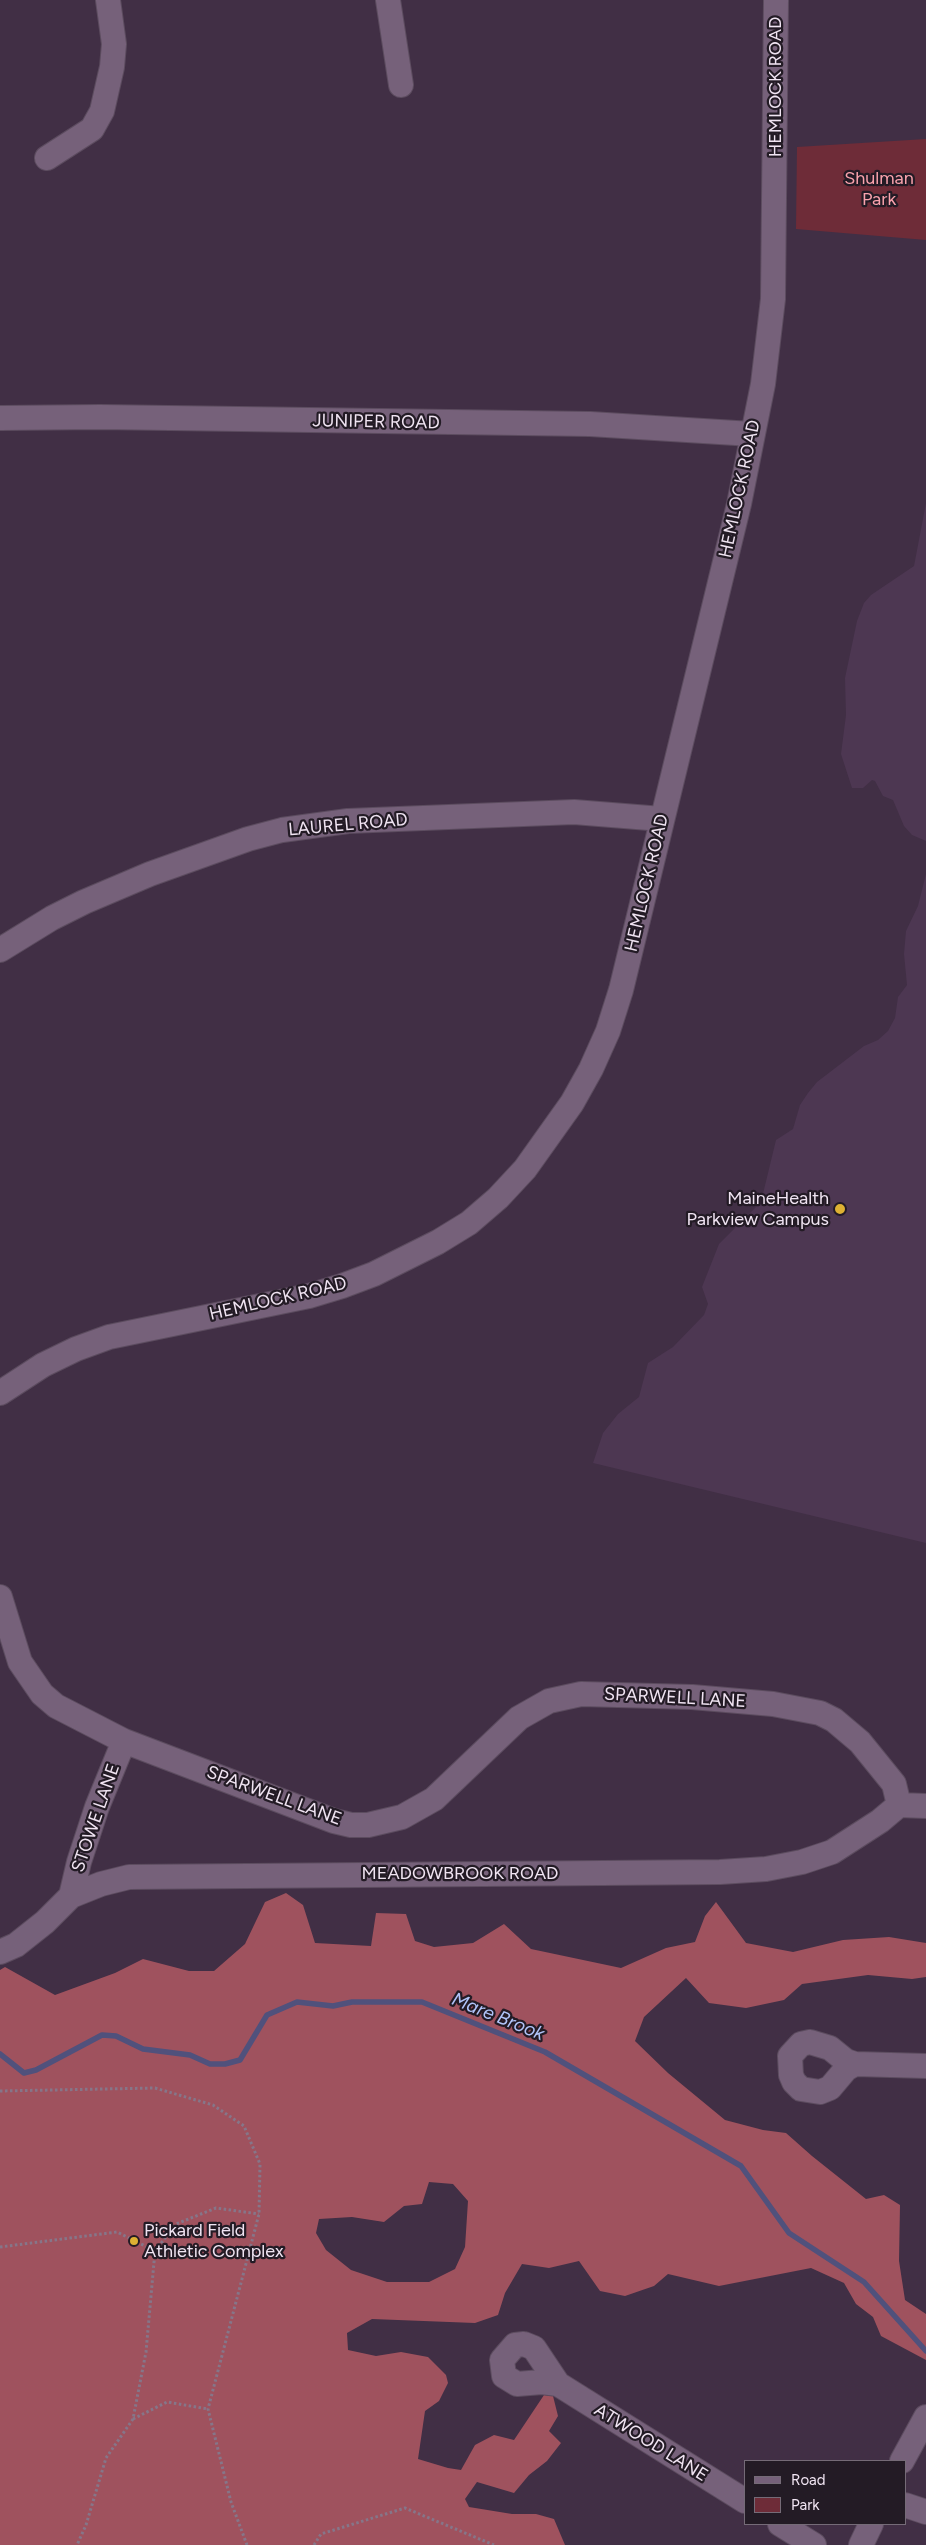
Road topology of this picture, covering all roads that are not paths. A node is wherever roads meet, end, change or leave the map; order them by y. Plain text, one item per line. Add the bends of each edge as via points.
1 (108, 0) edge
2 (388, 0) edge
3 (776, 0) edge
4 (402, 85) dead end
5 (47, 158) dead end
6 (0, 418) edge
7 (752, 434) junction
8 (662, 819) junction
9 (0, 950) edge
10 (0, 1393) edge
11 (0, 1597) edge
12 (124, 1741) junction
13 (900, 1805) junction
14 (926, 1806) edge
15 (71, 1896) junction
16 (0, 1952) edge
17 (855, 2064) dead end
18 (926, 2066) edge
19 (558, 2384) dead end
20 (926, 2417) edge
21 (903, 2460) edge
22 (744, 2501) edge
23 (906, 2505) edge
24 (926, 2512) edge
25 (782, 2525) edge
26 (871, 2525) edge
27 (814, 2545) edge
28 (861, 2545) edge

1 - 5 street via 114,44 102,111 92,129
2 - 4 street
3 - 7 street, HEMLOCK ROAD via 773,299 769,346
6 - 7 street, JUNIPER ROAD via 590,424
7 - 8 street, HEMLOCK ROAD via 739,504
8 - 9 street, LAUREL ROAD via 564,812 348,821 282,830 150,874 52,918
8 - 10 street, HEMLOCK ROAD via 621,990 595,1061 572,1104 549,1137 498,1198 438,1242 374,1274 309,1296 109,1338 43,1365
11 - 12 street, SPARWELL LANE via 20,1662 42,1694 72,1716
12 - 13 street, SPARWELL LANE via 334,1821 368,1825 402,1817 434,1799 519,1718 549,1701 589,1694 692,1697 789,1706 820,1713 834,1720 854,1736 882,1768 894,1784
12 - 15 street, STOWE LANE via 97,1807
13 - 14 street
13 - 15 street, MEADOWBROOK ROAD via 832,1852 766,1869 129,1877
15 - 16 street, MEADOWBROOK ROAD via 16,1945
17 - 18 street
19 - 22 street, ATWOOD LANE
20 - 21 street
23 - 24 street
25 - 27 street
26 - 28 street

